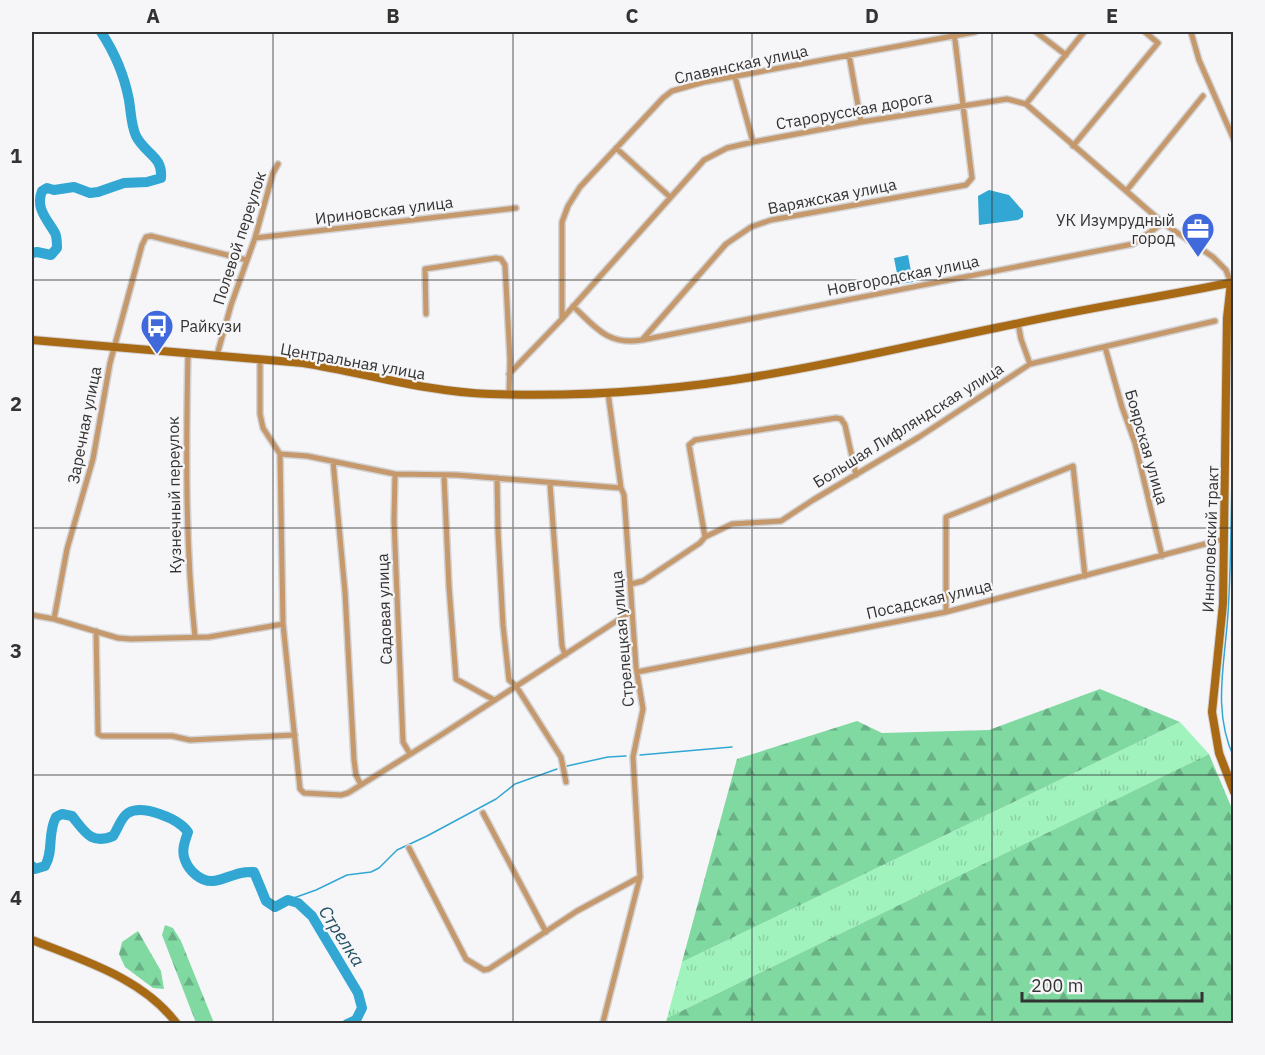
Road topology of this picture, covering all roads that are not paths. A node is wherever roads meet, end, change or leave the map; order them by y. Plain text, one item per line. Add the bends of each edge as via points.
1 (975, 32) edge
2 (1036, 32) edge
3 (1084, 32) edge
4 (1145, 32) edge
5 (1191, 32) edge
6 (954, 33) edge
7 (849, 55) junction
8 (1066, 55) junction
9 (735, 77) junction
10 (1203, 96) dead end
11 (1026, 104) junction
12 (963, 105) junction
13 (861, 122) junction
14 (1233, 141) edge
15 (753, 142) junction
16 (1073, 146) junction
17 (616, 148) junction
18 (278, 164) dead end
19 (1127, 190) junction
20 (670, 197) junction
21 (516, 208) dead end
22 (1163, 223) junction
23 (255, 238) junction
24 (247, 260) junction
25 (1232, 283) edge
26 (573, 306) junction
27 (426, 314) dead end
28 (1230, 318) edge
29 (562, 319) junction
30 (1215, 321) dead end
31 (1018, 323) junction
32 (32, 340) edge
33 (642, 340) junction
34 (114, 347) junction
35 (1105, 347) junction
36 (188, 352) junction
37 (217, 355) junction
38 (260, 358) junction
39 (1030, 364) junction
40 (509, 374) junction
41 (608, 393) junction
42 (509, 394) junction
43 (280, 454) junction
44 (333, 461) junction
45 (395, 474) junction
46 (856, 474) junction
47 (444, 476) junction
48 (497, 478) junction
49 (550, 484) junction
50 (621, 488) junction
51 (705, 537) junction
52 (1224, 539) junction
53 (1162, 556) junction
54 (1085, 576) junction
55 (631, 584) junction
56 (632, 611) junction
57 (946, 612) junction
58 (32, 615) edge
59 (53, 619) junction
60 (283, 624) junction
61 (97, 631) junction
62 (195, 637) junction
63 (565, 655) junction
64 (637, 672) junction
65 (516, 686) junction
66 (494, 699) junction
67 (295, 735) junction
68 (410, 754) junction
69 (566, 782) dead end
70 (361, 785) junction
71 (1233, 792) edge
72 (483, 813) dead end
73 (409, 848) dead end
74 (640, 877) junction
75 (546, 932) junction
76 (32, 940) edge
77 (603, 1022) dead end
78 (177, 1023) edge

1 - 6 street, Славянская улица
2 - 8 street
3 - 8 street
4 - 16 street via 1158,43
5 - 14 street
6 - 7 street, Славянская улица
6 - 12 street, Варяжская улица
7 - 9 street, Славянская улица
7 - 13 street
8 - 11 street
9 - 15 street
9 - 17 street, Славянская улица via 672,91
10 - 19 street
11 - 12 street, Старорусская дорога via 1007,99
11 - 16 street
12 - 13 street, Старорусская дорога
12 - 33 street, Варяжская улица via 972,178 966,185 771,220 751,227 726,244
13 - 15 street, Старорусская дорога
15 - 20 street, Старорусская дорога via 727,148 704,160
16 - 19 street
17 - 20 street
17 - 29 street, Славянская улица via 580,187 562,222
18 - 23 street, Полевой переулок
19 - 22 street
20 - 26 street, Старорусская дорога
21 - 23 street, Ириновская улица
22 - 25 street via 1213,256
22 - 33 street, Новгородская улица via 1133,244
23 - 24 street, Полевой переулок
24 - 34 street, Заречная улица via 146,237
24 - 37 street, Полевой переулок
25 - 28 main road, Инноловский тракт
25 - 31 main road, Центральная улица
26 - 29 street, Старорусская дорога
26 - 33 street via 609,337
27 - 40 street via 425,268 501,259 505,265
28 - 52 main road, Инноловский тракт
29 - 40 street, Старорусская дорога
30 - 35 street, Большая Лифляндская улица
31 - 39 street
31 - 41 main road, Центральная улица via 758,376
32 - 34 main road, Центральная улица
34 - 36 main road, Центральная улица
34 - 59 street, Заречная улица via 93,459
35 - 39 street, Большая Лифляндская улица
35 - 53 street, Боярская улица via 1135,443
36 - 37 main road, Центральная улица
36 - 62 street, Кузнечный переулок via 189,586
37 - 38 main road, Центральная улица
38 - 42 main road, Центральная улица via 337,368 425,388
38 - 43 street via 260,414 263,428
39 - 46 street, Большая Лифляндская улица
40 - 42 street
41 - 42 main road, Центральная улица
41 - 50 street, Стрелецкая улица
43 - 44 street
43 - 60 street
44 - 45 street
44 - 70 street via 354,760
45 - 47 street
45 - 68 street, Садовая улица via 403,742
46 - 51 street, Большая Лифляндская улица via 781,521 732,524
46 - 51 street via 845,425 836,418 695,440 689,445
47 - 48 street
47 - 66 street via 456,679
48 - 49 street
48 - 65 street via 503,625 509,680
49 - 50 street
49 - 63 street
50 - 55 street, Стрелецкая улица
51 - 55 street, Большая Лифляндская улица via 643,581
52 - 53 street, Посадская улица
52 - 71 main road, Инноловский тракт via 1223,604 1212,712 1219,753
53 - 54 street, Посадская улица
54 - 57 street, Посадская улица
54 - 57 street via 1074,466 946,517
55 - 56 street, Стрелецкая улица
56 - 63 street
56 - 64 street, Стрелецкая улица
57 - 64 street, Посадская улица
58 - 59 street
59 - 61 street
60 - 62 street
60 - 67 street
61 - 62 street via 118,638
61 - 67 street via 98,734 190,740
63 - 65 street
64 - 74 street, Стрелецкая улица via 643,709 633,758
65 - 66 street
65 - 69 street via 561,757
66 - 68 street
67 - 70 street via 300,789 304,793 341,795
68 - 70 street
72 - 75 street
73 - 75 street via 466,959 478,967 489,969
74 - 75 street via 577,910
74 - 77 street, Стрелецкая улица
76 - 78 main road via 129,982

